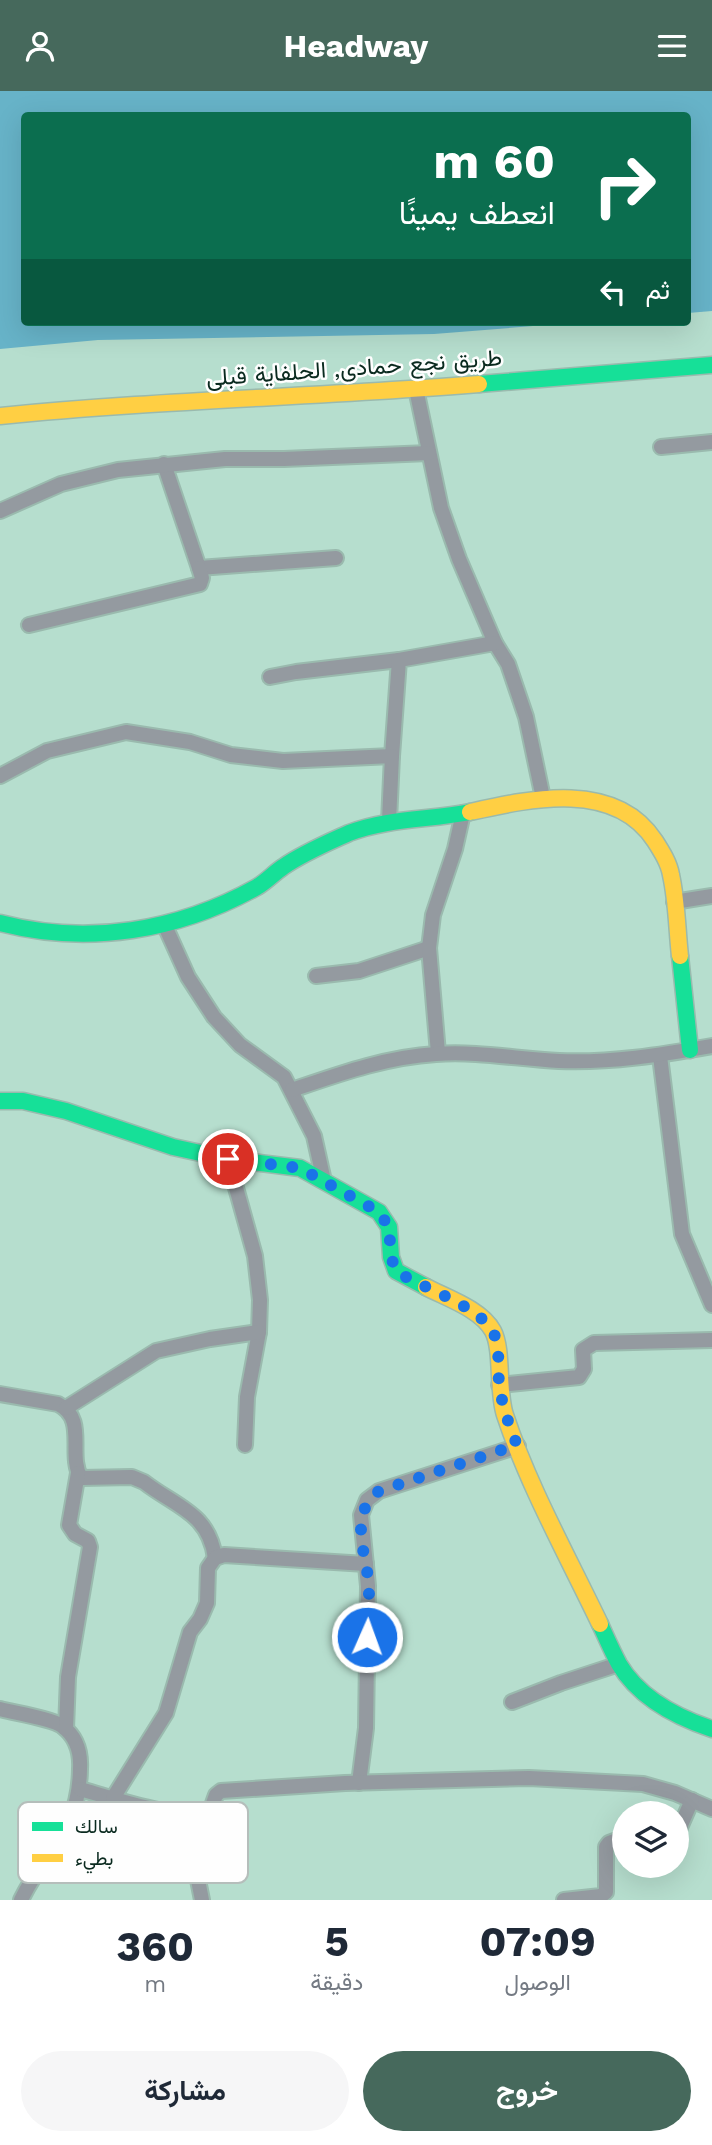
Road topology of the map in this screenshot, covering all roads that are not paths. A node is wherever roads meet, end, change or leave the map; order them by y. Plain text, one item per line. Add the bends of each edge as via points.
1 (712, 365) edge
2 (416, 389) junction
3 (0, 416) edge
4 (712, 442) edge
5 (661, 447) dead end
6 (429, 453) junction
7 (164, 464) junction
8 (0, 511) edge
9 (336, 558) dead end
10 (200, 568) junction
11 (29, 625) dead end
12 (495, 643) junction
13 (399, 660) junction
14 (271, 677) dead end
15 (392, 756) junction
16 (0, 776) edge
17 (544, 799) junction
18 (463, 813) junction
19 (389, 821) junction
20 (712, 896) edge
21 (674, 902) junction
22 (0, 923) edge
23 (165, 926) junction
24 (429, 947) junction
25 (316, 976) dead end
26 (712, 1046) edge
27 (690, 1050) junction
28 (438, 1053) junction
29 (660, 1056) junction
30 (292, 1090) junction
31 (0, 1101) edge
32 (228, 1159) junction
33 (324, 1181) junction
34 (712, 1305) edge
35 (259, 1332) junction
36 (712, 1340) edge
37 (499, 1385) junction
38 (0, 1394) edge
39 (66, 1408) junction
40 (245, 1445) dead end
41 (517, 1445) junction
42 (78, 1473) junction
43 (215, 1558) junction
44 (366, 1565) junction
45 (619, 1664) junction
46 (512, 1702) dead end
47 (0, 1709) edge
48 (66, 1729) junction
49 (712, 1729) edge
50 (359, 1783) junction
51 (80, 1789) junction
52 (113, 1798) junction
53 (692, 1800) junction
54 (77, 1802) edge
55 (127, 1802) edge
56 (214, 1802) edge
57 (689, 1807) edge
58 (712, 1809) edge
59 (612, 1842) edge
60 (29, 1883) edge
61 (21, 1900) edge
62 (564, 1900) edge

1 - 2 street, طريق نجع حمادى, الحلفاية قبلى
2 - 3 street, طريق نجع حمادى, الحلفاية قبلى
2 - 6 street
4 - 5 street
6 - 7 street
6 - 12 street via 441,508
7 - 8 street via 86,476
7 - 10 street
9 - 10 street
10 - 11 street via 200,584
12 - 13 street
12 - 17 street via 509,664 526,717
13 - 14 street
13 - 15 street
15 - 16 street via 283,761 125,732 47,751
15 - 19 street
17 - 18 street
17 - 21 street via 613,806 635,819 664,852
18 - 19 street
18 - 24 street via 433,915
19 - 23 street via 349,834 286,865 259,886
20 - 21 street
21 - 27 street
22 - 23 street via 63,933
23 - 30 street via 188,977 214,1017 240,1045 284,1077
24 - 25 street via 359,971
24 - 28 street
26 - 27 street
27 - 29 street
28 - 29 street via 559,1061
28 - 30 street via 383,1062
29 - 34 street via 682,1234
30 - 33 street via 314,1136
31 - 32 street via 66,1111 173,1147
32 - 33 street via 300,1168
32 - 35 street via 258,1273
33 - 37 street via 386,1220 396,1271 487,1323 496,1341
35 - 39 street via 156,1351
35 - 40 street via 247,1397
36 - 37 street via 594,1343 583,1350 584,1369 579,1377
37 - 41 street
38 - 39 street
39 - 42 street via 75,1423
41 - 44 street via 379,1491 367,1500 361,1515
41 - 45 street
42 - 43 street via 83,1479 132,1477 144,1482 205,1526
42 - 48 street via 69,1525 90,1547 68,1678
43 - 44 street
43 - 52 street via 208,1568 204,1611 190,1632 166,1713
44 - 50 street via 366,1728
45 - 46 street
45 - 49 street via 630,1681 664,1708
47 - 48 street via 52,1721
48 - 51 street via 76,1741
50 - 53 street via 528,1778 643,1784
50 - 56 street via 221,1791
51 - 52 street
51 - 54 street
52 - 55 street
53 - 57 street
53 - 58 street
59 - 62 street via 606,1847 606,1892
60 - 61 street

